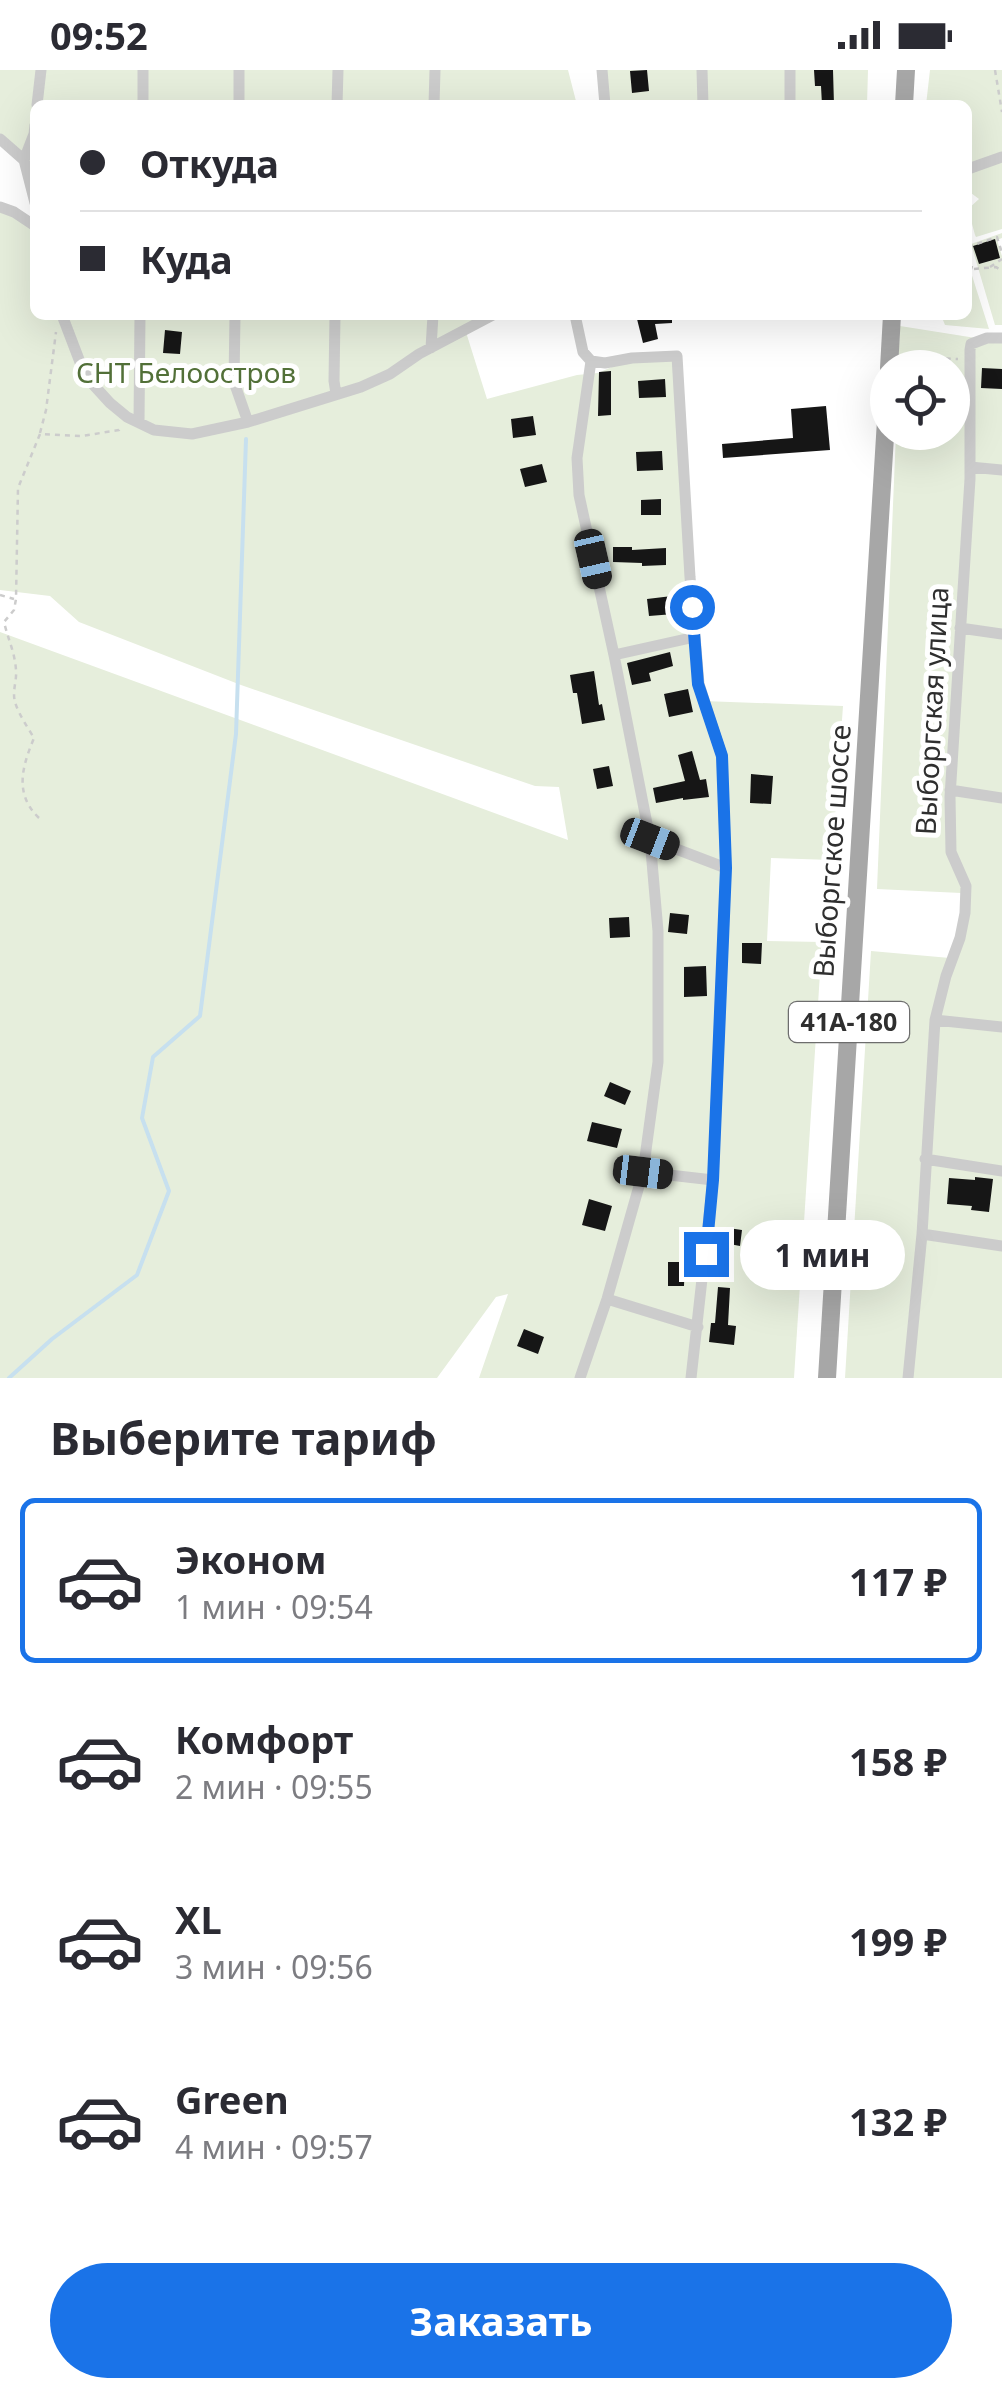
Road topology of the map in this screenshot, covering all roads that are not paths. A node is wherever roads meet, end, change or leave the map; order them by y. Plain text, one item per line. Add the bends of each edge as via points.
1 (41, 70) edge
2 (143, 70) edge
3 (239, 70) edge
4 (338, 70) edge
5 (435, 70) edge
6 (602, 70) edge
7 (702, 70) edge
8 (790, 70) edge
9 (906, 70) edge
10 (38, 100) edge
11 (143, 100) edge
12 (239, 100) edge
13 (338, 100) edge
14 (434, 100) edge
15 (605, 100) edge
16 (703, 100) edge
17 (790, 100) edge
18 (904, 100) edge
19 (0, 139) edge
20 (30, 144) edge
21 (1002, 157) edge
22 (24, 160) junction
23 (972, 168) edge
24 (30, 183) edge
25 (0, 206) edge
26 (30, 223) edge
27 (140, 320) edge
28 (235, 320) edge
29 (335, 320) edge
30 (433, 320) edge
31 (484, 320) edge
32 (576, 320) edge
33 (892, 320) edge
34 (60, 321) edge
35 (1002, 338) edge
36 (431, 348) junction
37 (890, 350) edge
38 (591, 361) junction
39 (336, 394) junction
40 (133, 419) junction
41 (248, 422) junction
42 (884, 450) edge
43 (970, 467) junction
44 (1002, 470) edge
45 (960, 628) junction
46 (1002, 634) edge
47 (694, 637) junction
48 (614, 655) junction
49 (950, 790) junction
50 (1002, 798) edge
51 (650, 839) junction
52 (726, 868) junction
53 (935, 1020) junction
54 (1002, 1027) edge
55 (925, 1159) junction
56 (1002, 1171) edge
57 (643, 1172) junction
58 (713, 1180) junction
59 (922, 1234) junction
60 (1002, 1246) edge
61 (607, 1299) junction
62 (698, 1327) junction
63 (580, 1378) edge
64 (691, 1378) edge
65 (828, 1378) edge
66 (908, 1378) edge

1 - 10 street
2 - 11 street
3 - 12 street
4 - 13 street
5 - 14 street
6 - 15 street
7 - 16 street
8 - 17 street
9 - 18 main road
19 - 22 street
20 - 22 street
21 - 23 street
22 - 24 street
25 - 26 street
27 - 40 street
28 - 41 street via 234,382
29 - 39 street
30 - 36 street
31 - 36 street
32 - 38 street
33 - 37 main road
34 - 40 street via 89,380
35 - 43 street, Выборгская улица via 972,344
36 - 39 street via 390,374
38 - 47 street via 677,356
38 - 48 street via 577,458 579,495
39 - 41 street
40 - 41 street via 154,430 192,434
42 - 65 main road, Выборгское шоссе / 41А-180
43 - 44 street
43 - 45 street, Выборгская улица
45 - 46 street
45 - 49 street, Выборгская улица
47 - 48 street
47 - 52 street via 698,684 722,756
48 - 51 street
49 - 50 street
49 - 53 street, Выборгская улица via 951,852 966,886 966,913
51 - 52 street
51 - 57 street via 658,1062
52 - 58 street
53 - 54 street
53 - 55 street, Выборгская улица
55 - 56 street
55 - 59 street, Выборгская улица
57 - 58 street
57 - 61 street
58 - 62 street
59 - 60 street
59 - 66 street, Выборгская улица
61 - 62 street
61 - 63 street
62 - 64 street

